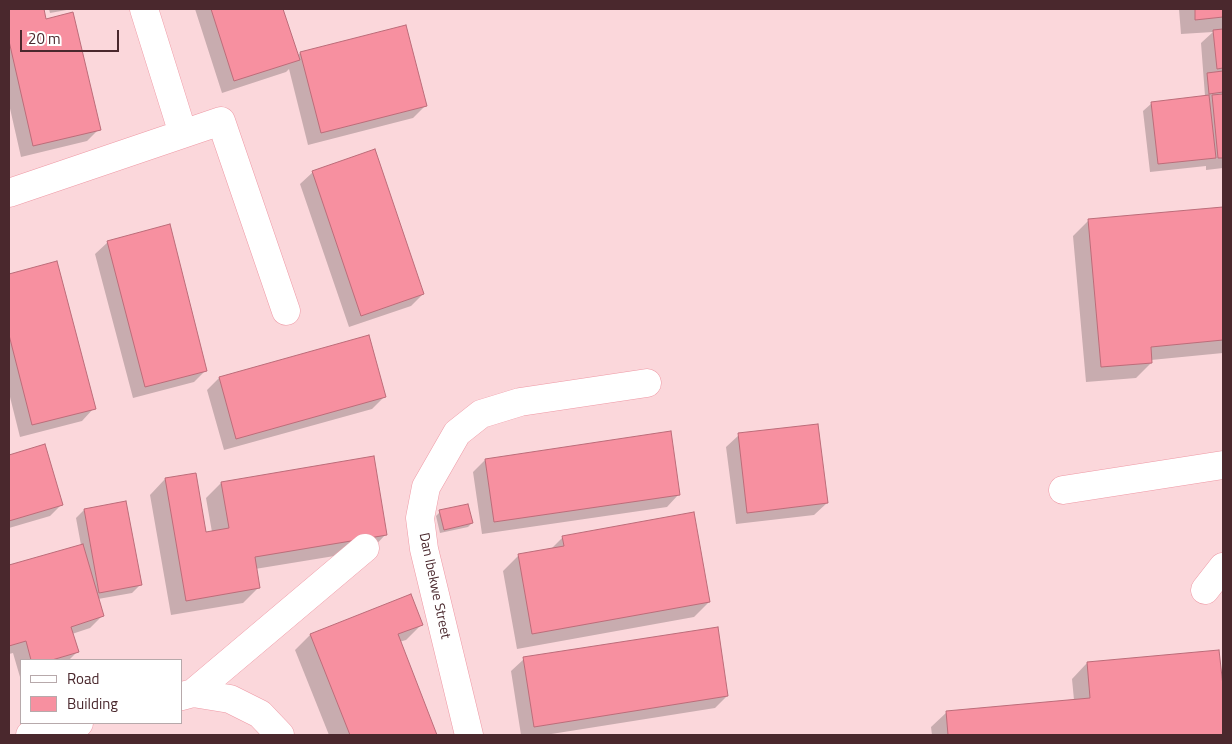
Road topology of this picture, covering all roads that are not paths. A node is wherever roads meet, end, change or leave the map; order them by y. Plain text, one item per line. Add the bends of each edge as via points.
1 (144, 9) edge
2 (183, 134) junction
3 (9, 193) edge
4 (286, 311) dead end
5 (647, 383) dead end
6 (1223, 465) edge
7 (1063, 490) dead end
8 (365, 548) dead end
9 (1223, 567) edge
10 (1205, 590) dead end
11 (187, 695) edge
12 (75, 724) edge
13 (30, 735) edge
14 (280, 735) edge
15 (469, 735) edge

1 - 2 street
2 - 3 street
2 - 4 street via 221,122
5 - 15 street, Dan Ibekwe Street via 520,402 481,414 457,433 426,486 420,518 424,549
6 - 7 street
8 - 11 street
9 - 10 street
11 - 14 street via 230,699 260,714
12 - 13 street

